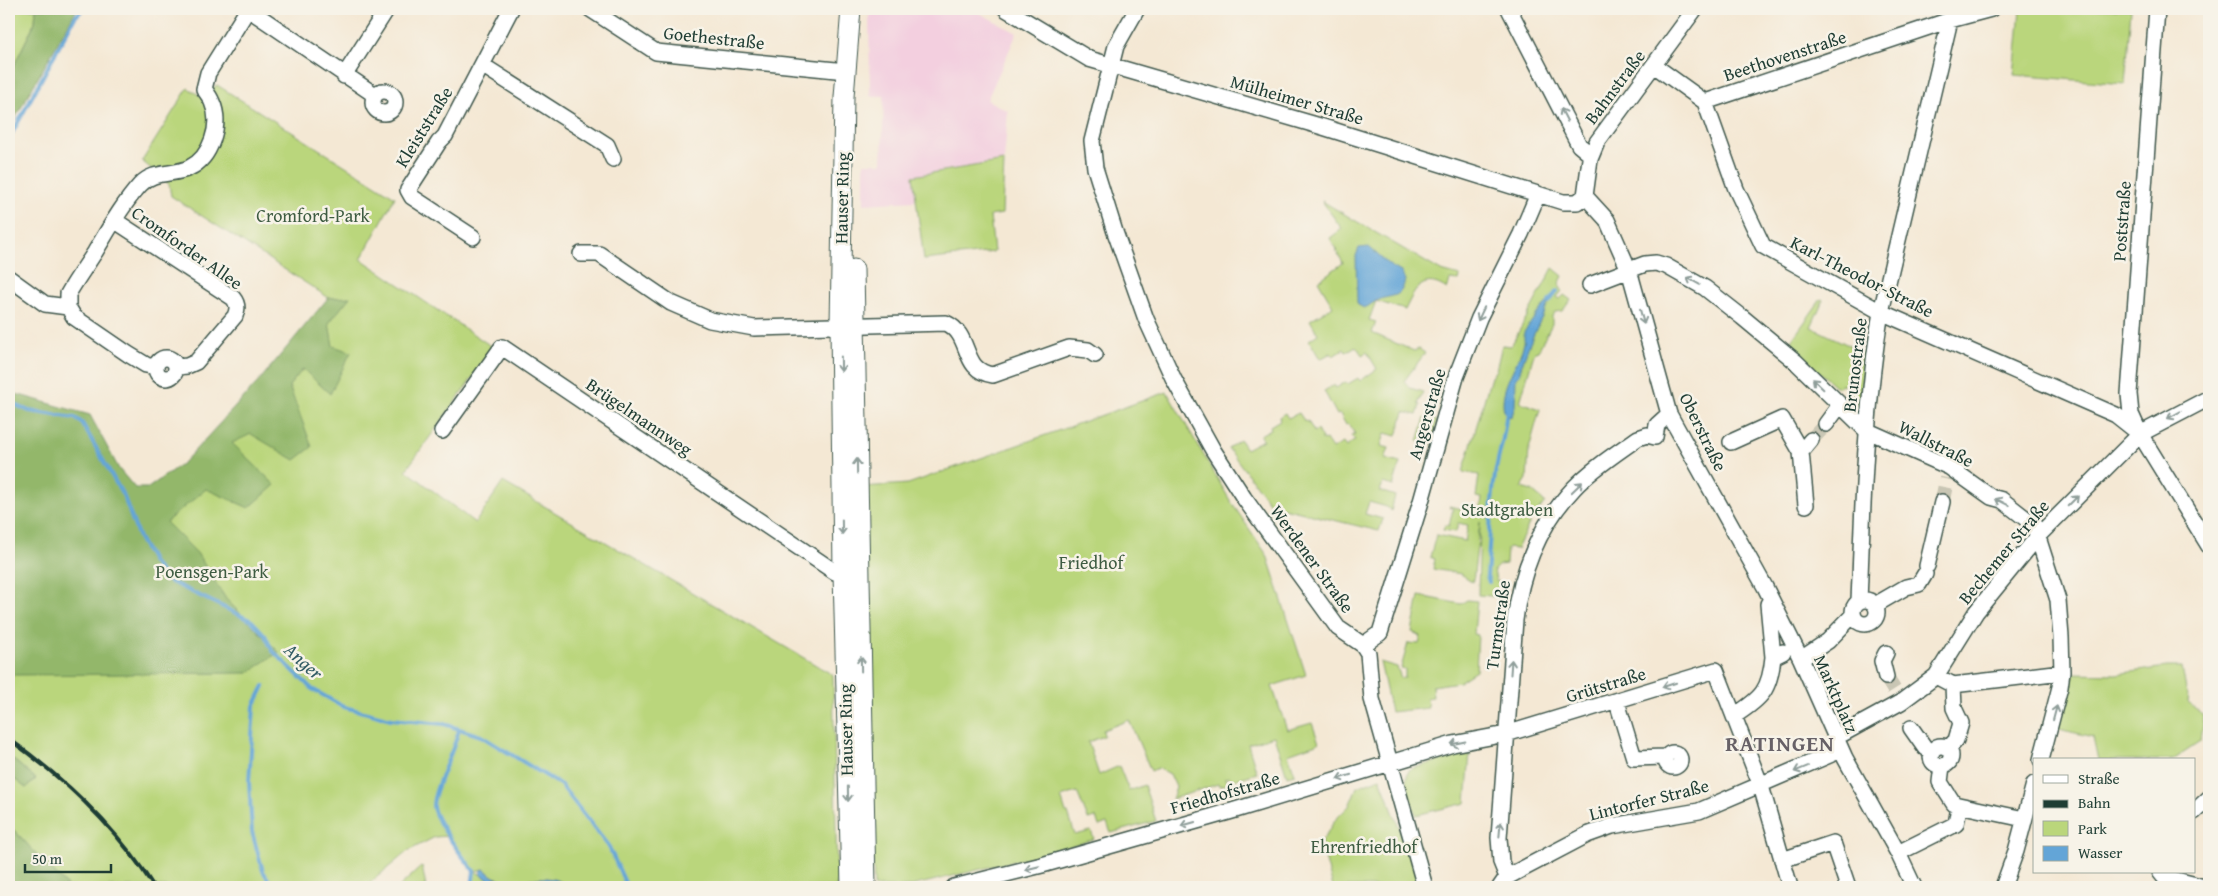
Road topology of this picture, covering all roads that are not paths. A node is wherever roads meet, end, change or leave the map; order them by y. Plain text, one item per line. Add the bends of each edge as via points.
1 (248, 9) edge
2 (387, 9) edge
3 (511, 9) edge
4 (590, 9) edge
5 (851, 9) edge
6 (1006, 9) edge
7 (1137, 9) edge
8 (1509, 9) edge
9 (1695, 9) edge
10 (1991, 9) edge
11 (2157, 9) edge
12 (1950, 20) junction
13 (482, 65) junction
14 (1111, 66) junction
15 (1654, 66) junction
16 (846, 71) junction
17 (344, 76) junction
18 (375, 95) dead end
19 (1705, 102) junction
20 (1590, 156) junction
21 (614, 159) dead end
22 (1538, 194) junction
23 (1585, 196) junction
24 (114, 220) junction
25 (1115, 232) junction
26 (473, 237) dead end
27 (1127, 242) dead end
28 (581, 254) dead end
29 (1629, 270) junction
30 (9, 278) edge
31 (1590, 285) dead end
32 (68, 307) junction
33 (1881, 312) junction
34 (847, 325) junction
35 (1095, 355) dead end
36 (2209, 398) edge
37 (1840, 405) junction
38 (1669, 414) junction
39 (1826, 424) tunnel mouth
40 (1866, 430) junction
41 (442, 431) dead end
42 (2140, 434) junction
43 (1811, 440) tunnel mouth
44 (1731, 442) dead end
45 (1801, 452) junction
46 (1942, 502) tunnel mouth
47 (1806, 505) dead end
48 (2039, 535) junction
49 (2209, 546) edge
50 (851, 575) junction
51 (1765, 587) junction
52 (1876, 605) junction
53 (1856, 608) junction
54 (1363, 645) junction
55 (1789, 652) junction
56 (1886, 653) dead end
57 (2062, 672) junction
58 (1936, 676) junction
59 (1886, 677) tunnel mouth
60 (1953, 685) junction
61 (1617, 702) junction
62 (1734, 716) junction
63 (1911, 728) dead end
64 (1506, 734) junction
65 (1838, 744) junction
66 (1949, 748) junction
67 (1932, 752) junction
68 (1666, 757) dead end
69 (2042, 758) edge
70 (1390, 763) junction
71 (1942, 766) junction
72 (1761, 786) junction
73 (2033, 788) edge
74 (2209, 798) edge
75 (1960, 807) junction
76 (2196, 810) edge
77 (2024, 819) junction
78 (1898, 853) junction
79 (1782, 860) junction
80 (2162, 874) edge
81 (1011, 880) edge
82 (1504, 884) edge
83 (851, 887) edge
84 (866, 887) edge
85 (954, 887) edge
86 (1425, 887) edge
87 (1790, 887) edge
88 (1848, 887) edge
89 (1914, 887) edge
90 (2003, 887) edge
91 (2204, 887) edge

1 - 17 street
1 - 24 street, Cromforder Allee via 208,73 204,89 213,103 215,116 214,136 207,152 191,168 150,176
2 - 17 street
3 - 13 street, Kleiststraße
4 - 16 street, Goethestraße via 656,52
5 - 16 main road, Hauser Ring
6 - 14 street, Mülheimer Straße via 1089,59
7 - 14 street, Werdener Straße via 1122,33
20 -> 8 street via 1579,145
9 - 15 street, Bahnstraße
10 - 12 street, Beethovenstraße
11 - 42 street, Poststraße via 2129,394 2131,414
12 - 19 street, Beethovenstraße
12 - 33 street, Brunostraße
13 - 21 street via 606,145
13 - 26 street, Kleiststraße via 445,136 408,190 412,198
14 - 22 street, Mülheimer Straße
14 - 25 street, Werdener Straße via 1092,148
15 - 19 street
15 - 20 street, Bahnstraße
16 - 34 main road, Hauser Ring
17 - 18 street
19 - 33 street, Karl-Theodor-Straße via 1736,189 1763,246
20 - 23 street, Bahnstraße
22 - 23 street, Mülheimer Straße via 1575,202
22 -> 54 street, Angerstraße via 1474,329 1450,394 1380,633
23 - 29 street, Oberstraße via 1607,220
24 - 32 street, Cromforder Allee via 68,294
24 - 32 street, Cromforder Allee via 233,298 237,311 235,316 196,362 177,367 173,376 164,378 158,375 156,367 146,366 74,317
25 - 27 street
25 - 54 street, Werdener Straße via 1139,287 1146,320 1174,380 1213,450 1338,628
28 - 34 street via 599,254 671,303 710,320 754,328
29 - 31 street, Wallstraße
37 -> 29 street, Wallstraße via 1794,361 1705,288 1662,264 1650,263
29 -> 38 street, Oberstraße
30 - 32 street via 44,304
33 - 40 street, Brunostraße
33 - 42 street, Karl-Theodor-Straße via 2116,414
34 - 35 street via 946,323 960,333 973,366 983,374 993,375 1069,348 1088,350
34 - 50 main road, Hauser Ring
36 -> 42 street, Bechemer Straße
37 - 39 street
37 - 40 street, Wallstraße
38 - 51 street, Oberstraße
64 -> 38 street, Turmstraße via 1517,600 1542,532 1578,485 1638,438 1655,436 1658,425
48 -> 40 street, Wallstraße via 2034,525 2002,500
40 - 53 street, Brunostraße
41 - 50 street, Brügelmannweg via 502,347 835,572
48 -> 42 street, Bechemer Straße
42 - 49 street
43 - 45 street
44 - 45 street via 1782,419
45 - 47 street
46 - 52 street via 1926,570 1919,584 1906,587
48 - 57 street, Wallstraße via 2058,600
48 - 58 street, Bechemer Straße via 1976,612
50 -> 83 main road, Hauser Ring
84 -> 50 main road, Hauser Ring
51 - 55 street, Oberstraße
51 - 55 street via 1771,620
52 - 53 street via 1865,600
52 - 53 street via 1877,614 1867,625 1855,620
53 - 55 street via 1828,642
54 - 70 street via 1369,659 1372,699
55 - 62 street via 1758,701
55 - 65 street, Marktplatz
56 - 59 street via 1882,661
57 - 60 street
69 -> 57 street, Wallstraße
58 - 60 street
58 - 65 street, Bechemer Straße
60 - 66 street via 1954,708 1962,723 1956,740
62 -> 61 street, Grütstraße via 1716,670
61 - 64 street, Grütstraße
61 - 68 street via 1634,758
62 - 72 street
63 - 67 street via 1925,748
64 -> 70 street, Friedhofstraße via 1453,744
82 -> 64 street, Turmstraße via 1499,838
65 -> 72 street, Marktplatz
65 - 78 street
66 - 67 street via 1942,745
66 - 71 street via 1952,756
67 - 71 street via 1932,760
70 -> 81 street, Friedhofstraße
70 - 86 street
71 - 75 street via 1940,782 1954,804
72 - 79 street
72 - 82 street, Lintorfer Straße via 1699,811 1612,826 1587,835
73 - 77 street
74 - 76 street
75 - 77 street
75 - 78 street via 1956,824
77 - 90 street
78 - 89 street
79 - 87 street
79 - 88 street via 1833,844
80 - 91 street
81 - 85 street, Friedhofstraße

